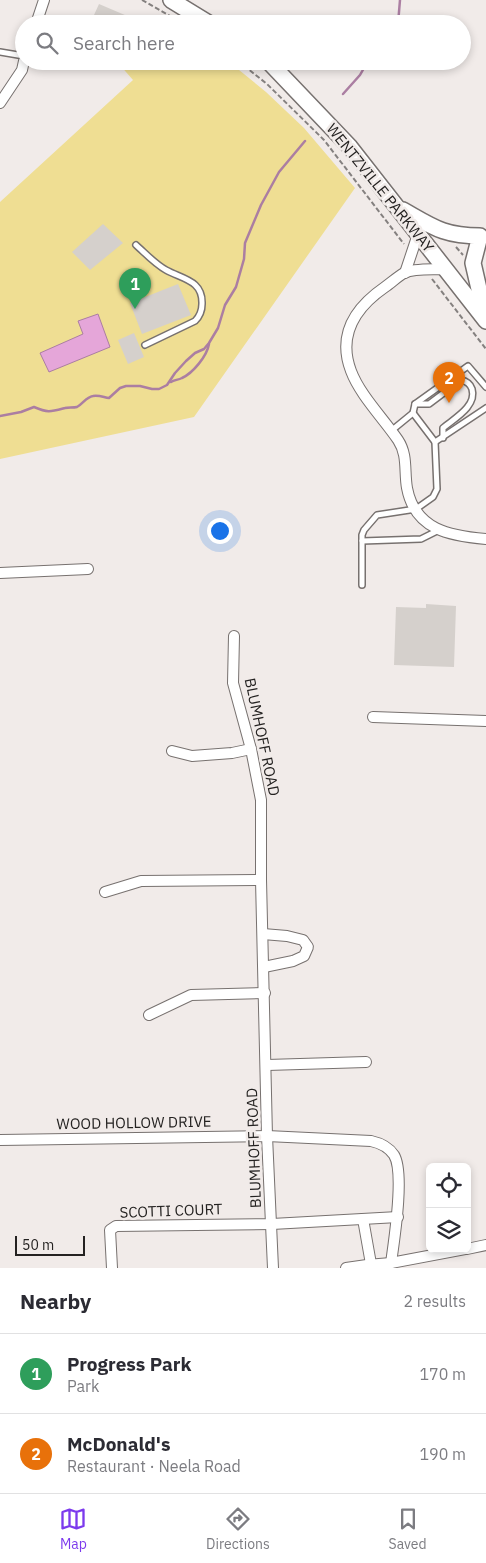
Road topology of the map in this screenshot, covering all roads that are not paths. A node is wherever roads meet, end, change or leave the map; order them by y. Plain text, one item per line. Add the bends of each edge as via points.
1 (44, 0) edge
2 (172, 0) edge
3 (39, 15) edge
4 (196, 15) edge
5 (0, 52) edge
6 (15, 54) edge
7 (22, 70) edge
8 (277, 70) edge
9 (0, 103) edge
10 (397, 207) junction
11 (483, 233) edge
12 (418, 234) junction
13 (136, 245) dead end
14 (446, 269) junction
15 (405, 273) junction
16 (486, 321) edge
17 (145, 344) dead end
18 (486, 387) edge
19 (415, 404) junction
20 (486, 408) edge
21 (413, 413) junction
22 (391, 431) junction
23 (443, 438) junction
24 (435, 442) junction
25 (416, 509) junction
26 (439, 530) junction
27 (486, 539) edge
28 (362, 542) junction
29 (88, 569) dead end
30 (0, 572) edge
31 (362, 585) dead end
32 (234, 636) dead end
33 (373, 717) dead end
34 (486, 721) edge
35 (251, 749) junction
36 (172, 751) dead end
37 (261, 880) junction
38 (105, 892) dead end
39 (263, 934) junction
40 (264, 967) junction
41 (265, 993) junction
42 (149, 1015) dead end
43 (366, 1062) dead end
44 (267, 1065) junction
45 (267, 1136) junction
46 (0, 1140) edge
47 (398, 1217) junction
48 (363, 1219) junction
49 (272, 1224) junction
50 (486, 1245) edge
51 (471, 1248) edge
52 (448, 1253) edge
53 (371, 1264) junction
54 (391, 1266) edge
55 (112, 1268) edge
56 (273, 1268) edge
57 (346, 1268) edge

1 - 3 street
2 - 4 main road
5 - 6 lane
7 - 9 street
8 - 10 main road, WENTZVILLE PARKWAY via 350,147
10 - 11 main road via 443,232 456,235
10 - 12 main road, WENTZVILLE PARKWAY
11 - 16 main road via 473,263
12 - 14 main road, WENTZVILLE PARKWAY
12 - 15 street
13 - 17 lane via 165,270 195,284 202,299 200,317 196,321
14 - 15 street
14 - 16 main road, WENTZVILLE PARKWAY
15 - 22 street via 358,311 348,332 346,346 356,383
18 - 19 lane via 468,366
19 - 21 lane
19 - 23 lane via 429,404 461,380 472,387 472,404 443,428
20 - 23 lane
21 - 22 lane
21 - 24 lane
22 - 25 street via 404,450 407,487
23 - 24 lane
24 - 25 lane via 437,489 433,497
25 - 26 street
25 - 28 lane via 377,515 364,530
26 - 27 street via 462,537
26 - 28 lane via 421,539
28 - 31 lane
29 - 30 street
32 - 35 street, BLUMHOFF ROAD via 233,683
33 - 34 street
35 - 36 street via 192,756
35 - 37 street, BLUMHOFF ROAD via 261,800
37 - 38 street via 142,881
37 - 39 street, BLUMHOFF ROAD
39 - 40 street, BLUMHOFF ROAD
39 - 40 street via 303,940 308,947 304,956 293,962
40 - 41 street, BLUMHOFF ROAD
41 - 42 street via 190,995
41 - 44 street, BLUMHOFF ROAD
43 - 44 street
44 - 45 street, BLUMHOFF ROAD
45 - 46 street, WOOD HOLLOW DRIVE
45 - 47 street, WOOD HOLLOW DRIVE via 382,1144 393,1153 397,1162
45 - 49 street, BLUMHOFF ROAD
47 - 48 street
47 - 54 street, WOOD HOLLOW DRIVE
48 - 49 street
48 - 53 street
49 - 55 street, SCOTTI COURT via 116,1226 110,1230
49 - 56 street, BLUMHOFF ROAD
50 - 51 street
52 - 54 street
53 - 54 street
53 - 57 street

